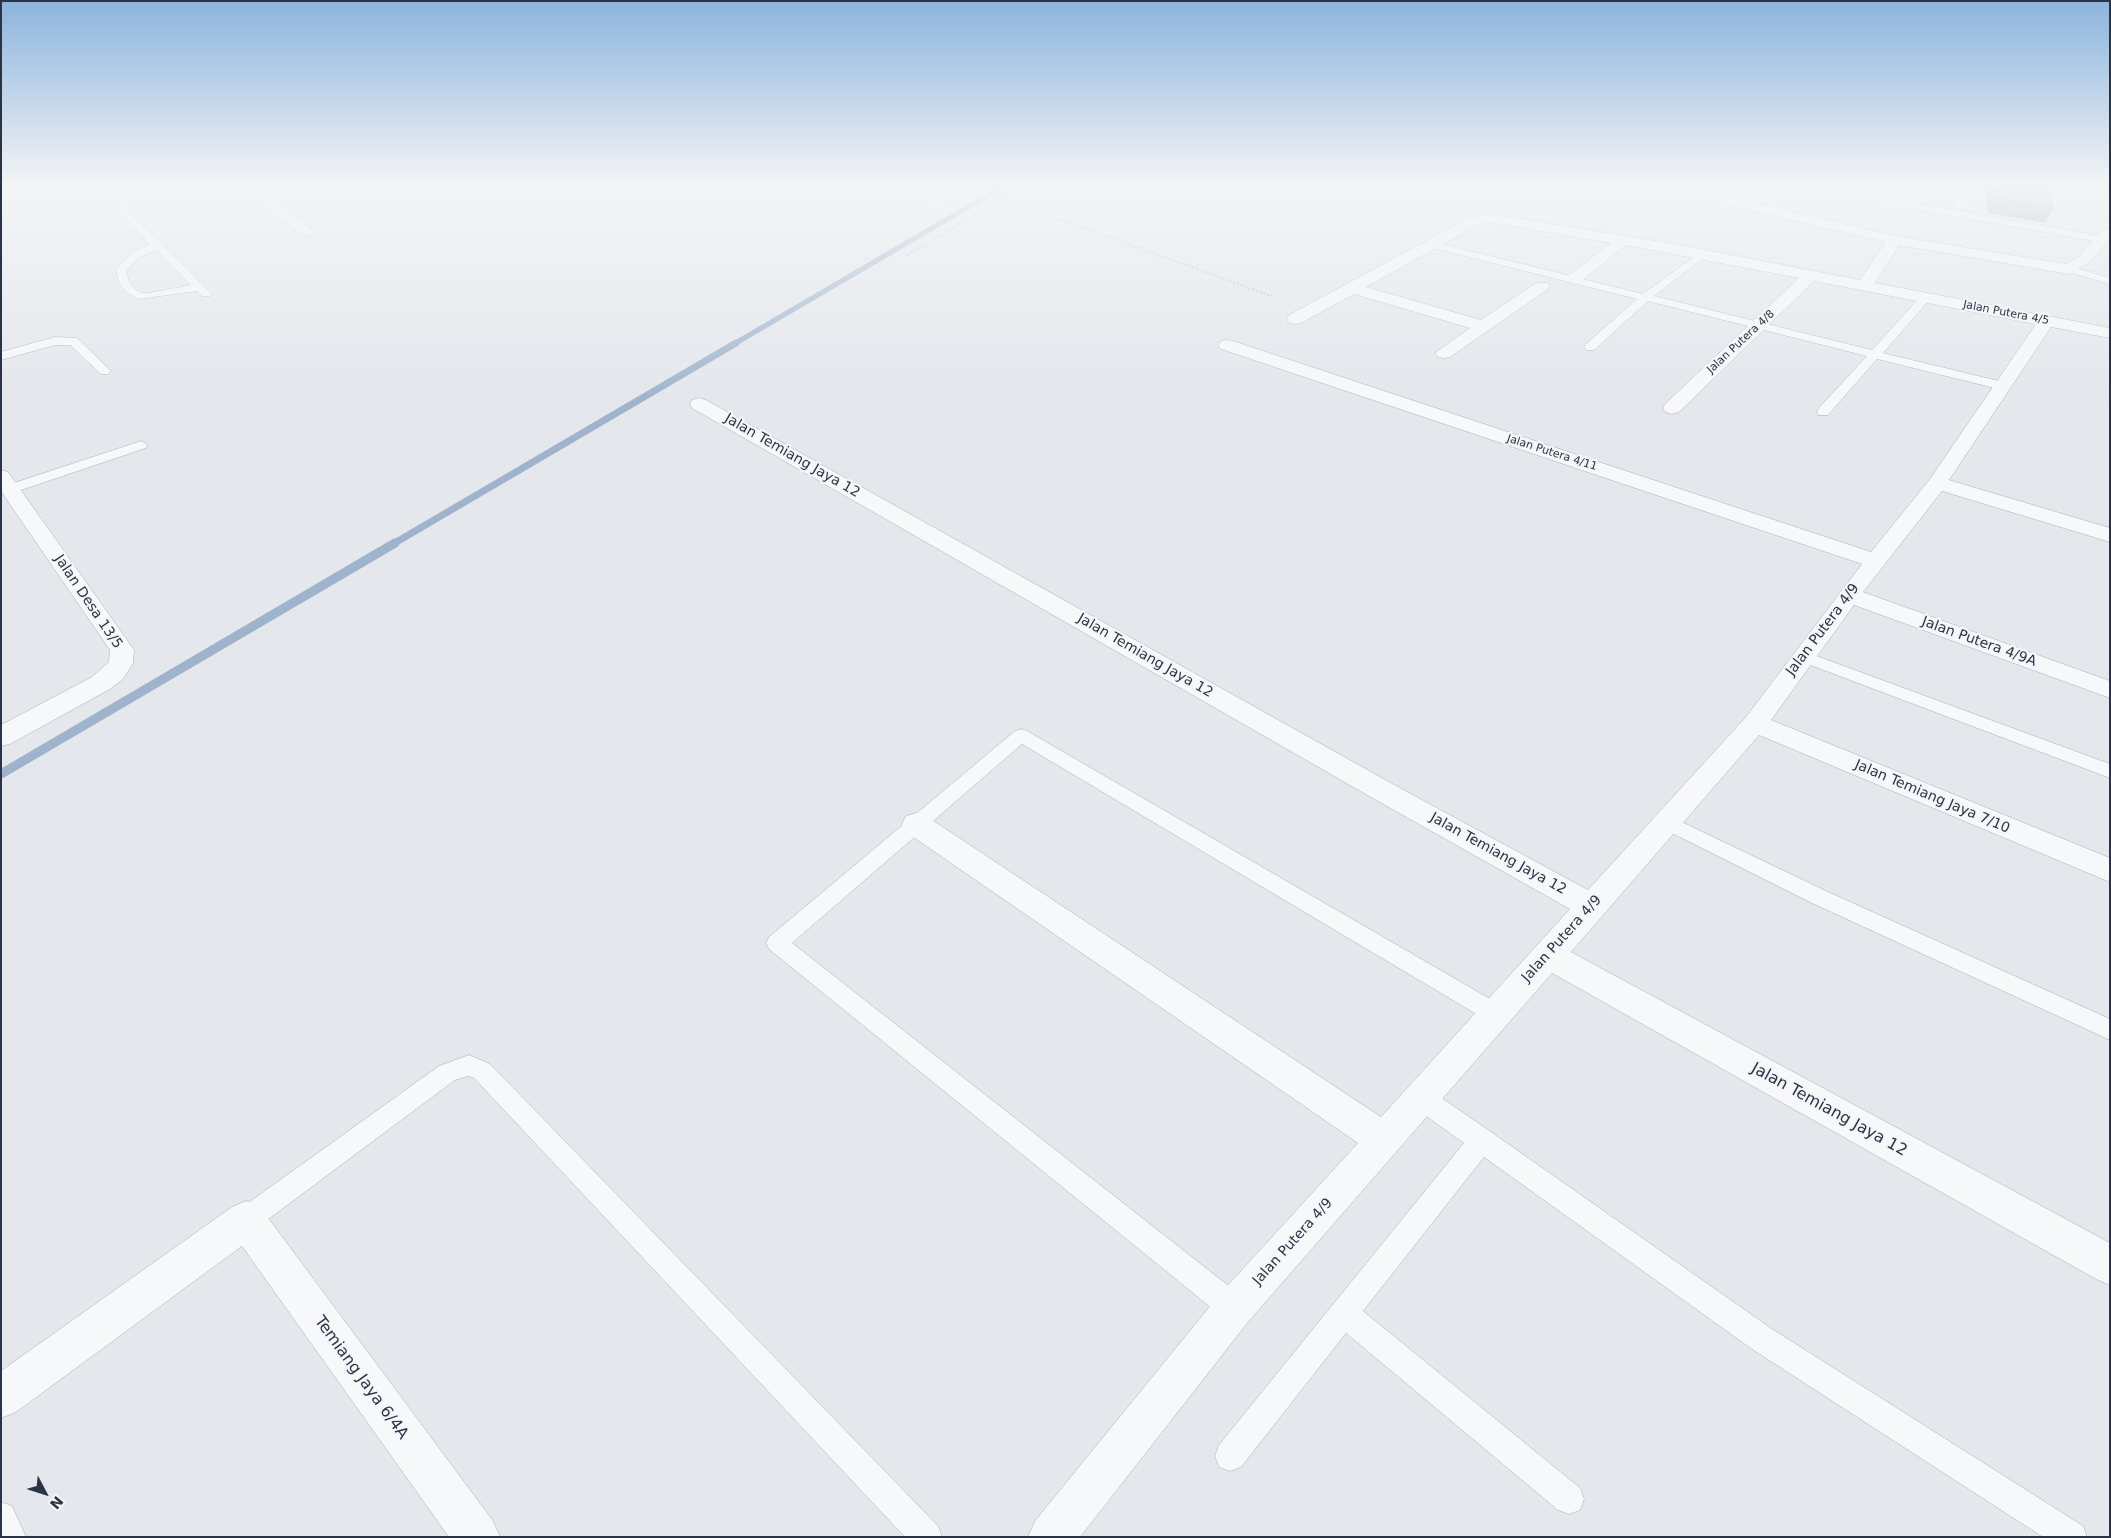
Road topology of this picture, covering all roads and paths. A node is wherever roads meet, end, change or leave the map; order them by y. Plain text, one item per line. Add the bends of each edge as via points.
1 (133, 258) edge
2 (170, 258) edge
3 (1166, 258) edge
4 (1410, 258) edge
5 (1486, 258) edge
6 (1601, 258) edge
7 (1697, 258) edge
8 (1721, 258) edge
9 (1883, 258) edge
10 (2002, 258) edge
11 (2086, 258) edge
12 (2069, 269) junction
13 (1811, 276) junction
14 (1574, 279) junction
15 (2110, 280) edge
16 (1865, 285) junction
17 (1542, 286) dead end
18 (1355, 289) junction
19 (1274, 297) dead end
20 (1646, 297) junction
21 (1926, 297) junction
22 (1295, 319) dead end
23 (2047, 320) junction
24 (1759, 325) junction
25 (1484, 326) junction
26 (2110, 333) edge
27 (1227, 345) dead end
28 (1590, 347) dead end
29 (1444, 354) dead end
30 (1876, 354) junction
31 (1, 356) edge
32 (105, 371) dead end
33 (2003, 386) junction
34 (699, 404) dead end
35 (1672, 408) dead end
36 (1823, 412) dead end
37 (141, 445) dead end
38 (1936, 483) junction
39 (7, 489) edge
40 (2110, 535) edge
41 (1876, 561) junction
42 (1849, 595) junction
43 (1803, 656) junction
44 (2110, 690) edge
45 (1755, 723) junction
46 (1, 737) edge
47 (2110, 771) edge
48 (1666, 822) junction
49 (916, 824) junction
50 (2110, 871) edge
51 (1592, 906) junction
52 (1548, 955) junction
53 (1496, 1014) junction
54 (2110, 1030) edge
55 (1421, 1098) junction
56 (1384, 1140) junction
57 (1482, 1140) junction
58 (246, 1220) junction
59 (2110, 1265) edge
60 (1234, 1308) junction
61 (1343, 1313) junction
62 (1, 1397) edge
63 (1230, 1456) dead end
64 (1569, 1499) dead end
65 (1, 1517) edge
66 (11, 1537) edge
67 (477, 1537) edge
68 (927, 1537) edge
69 (1051, 1537) edge
70 (2072, 1537) edge

1 - 2 lane via 121,269 124,283 139,296 202,290
3 - 19 path
4 - 18 street
5 - 14 lane
6 - 14 street
7 - 20 lane
8 - 13 street, Jalan Putera 4/5
9 - 16 street
10 - 12 street
11 - 12 street
12 - 15 lane
13 - 16 street, Jalan Putera 4/5
13 - 24 street, Jalan Putera 4/8
14 - 20 lane
16 - 21 street, Jalan Putera 4/5
17 - 25 street
18 - 22 street
18 - 25 street
20 - 24 lane
20 - 28 lane
21 - 23 street, Jalan Putera 4/5
21 - 30 lane
23 - 26 street, Jalan Putera 4/5
23 - 33 street, Jalan Putera 4/9
24 - 30 lane
24 - 35 street, Jalan Putera 4/8
25 - 29 street
27 - 41 street, Jalan Putera 4/11
30 - 33 lane
30 - 36 lane
31 - 32 lane via 55,342 73,341
33 - 38 street, Jalan Putera 4/9
34 - 51 street, Jalan Temiang Jaya 12
37 - 39 lane
38 - 40 street
38 - 41 street, Jalan Putera 4/9
39 - 46 street, Jalan Desa 13/5 via 122,650 121,663 101,683
41 - 42 street, Jalan Putera 4/9
42 - 43 street, Jalan Putera 4/9
42 - 44 street, Jalan Putera 4/9A
43 - 45 street, Jalan Putera 4/9
43 - 47 lane
45 - 48 street, Jalan Putera 4/9
45 - 50 street, Jalan Temiang Jaya 7/10
48 - 51 street, Jalan Putera 4/9
48 - 54 lane via 1819,897
49 - 53 lane via 1021,735
49 - 56 street
49 - 60 lane via 777,944
51 - 52 street, Jalan Putera 4/9
52 - 53 street, Jalan Putera 4/9
52 - 59 street, Jalan Temiang Jaya 12
53 - 55 street, Jalan Putera 4/9
55 - 56 street, Jalan Putera 4/9
55 - 57 lane
56 - 60 street, Jalan Putera 4/9
57 - 61 lane
57 - 70 lane via 1762,1340
58 - 62 street
58 - 67 street, Temiang Jaya 6/4A
58 - 68 lane via 447,1073 469,1065 482,1071
60 - 69 street, Jalan Putera 4/9
61 - 63 lane
61 - 64 lane
65 - 66 lane

